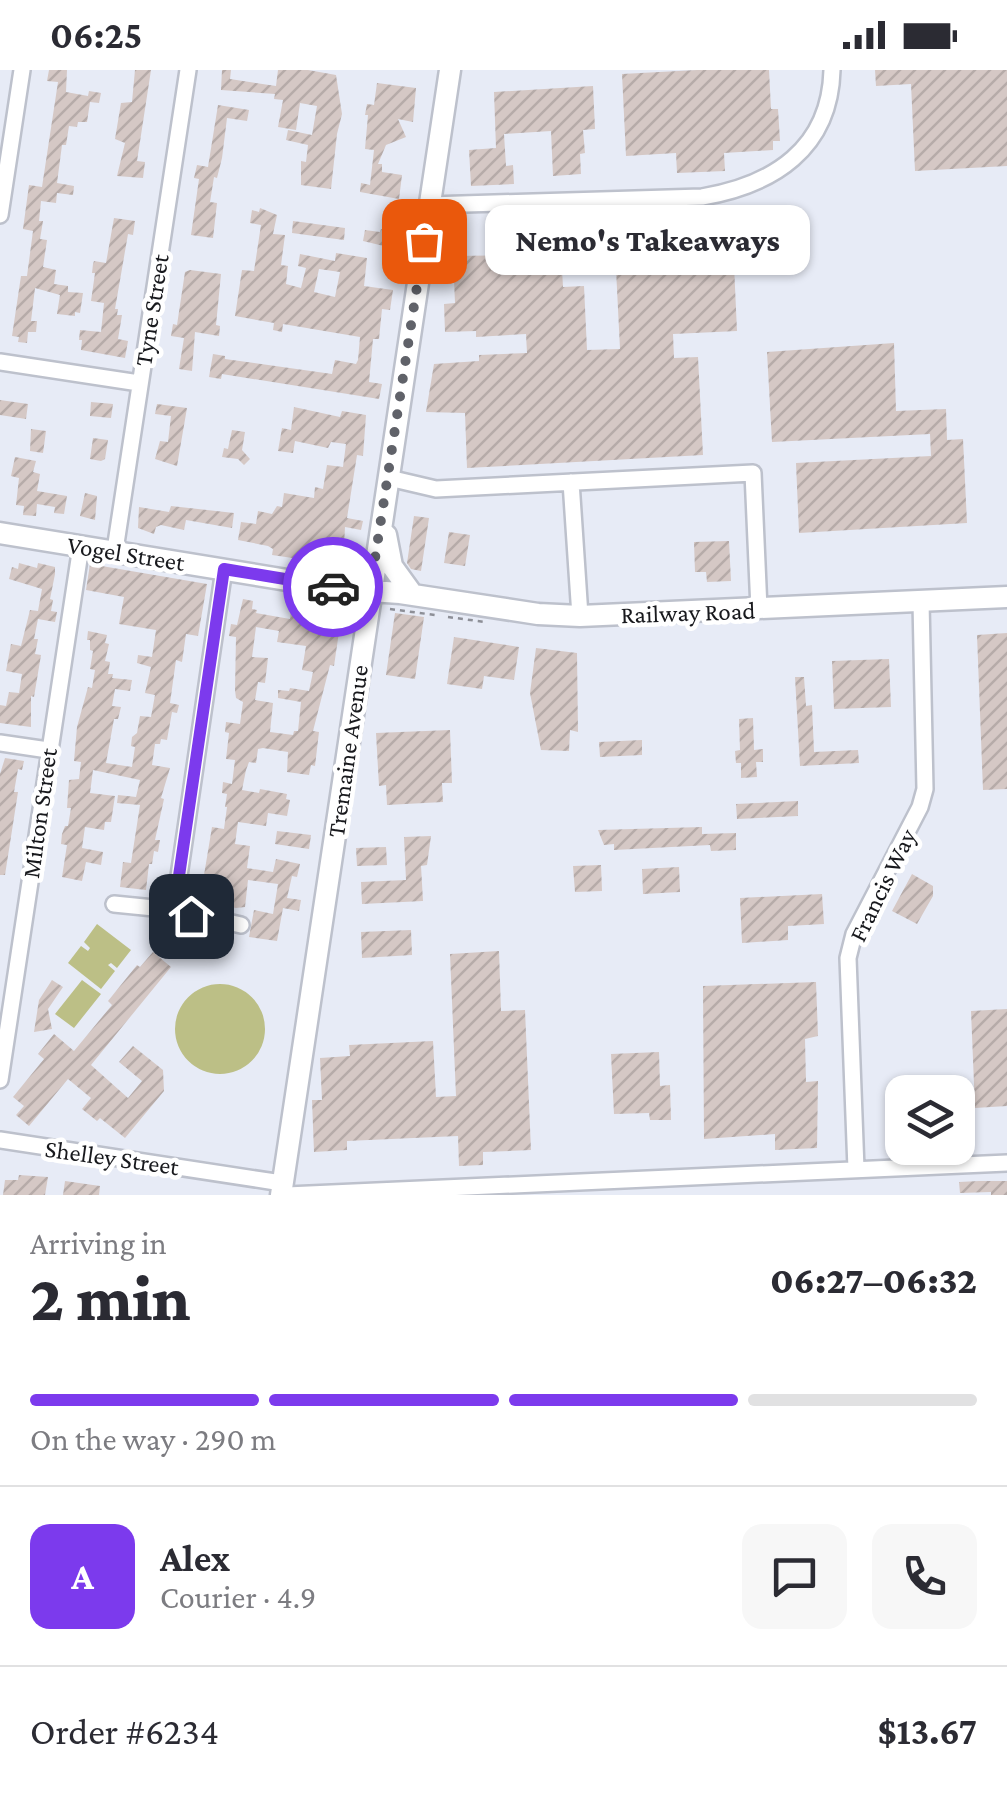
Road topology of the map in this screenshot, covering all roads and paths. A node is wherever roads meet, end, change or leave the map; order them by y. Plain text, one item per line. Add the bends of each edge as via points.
1 (22, 70) edge
2 (188, 70) edge
3 (450, 70) edge
4 (832, 70) edge
5 (429, 205) junction
6 (0, 215) edge
7 (0, 362) edge
8 (140, 383) junction
9 (389, 478) junction
10 (571, 482) junction
11 (383, 517) junction
12 (0, 533) edge
13 (81, 546) junction
14 (115, 550) junction
15 (224, 569) junction
16 (370, 591) junction
17 (413, 595) junction
18 (1007, 597) edge
19 (920, 602) junction
20 (759, 609) junction
21 (580, 616) junction
22 (0, 743) edge
23 (48, 750) junction
24 (114, 904) dead end
25 (174, 910) junction
26 (241, 925) dead end
27 (0, 1080) edge
28 (0, 1140) edge
29 (1007, 1163) edge
30 (856, 1169) junction
31 (284, 1191) edge

1 - 6 street
2 - 8 street, Tyne Street
3 - 5 main road, Tremaine Avenue
4 - 5 street via 831,98 796,156 765,180 733,192
5 - 9 main road, Tremaine Avenue
7 - 8 street
8 - 14 street, Tyne Street
9 - 10 street via 436,489
9 - 11 main road, Tremaine Avenue
10 - 20 street via 754,473
10 - 21 street
11 - 16 main road, Tremaine Avenue
11 - 17 main road via 392,566
12 - 13 main road, Vogel Street
13 - 14 main road, Vogel Street
13 - 23 street, Milton Street
14 - 15 main road, Vogel Street
15 - 16 main road, Vogel Street
15 - 25 street
16 - 17 main road, Railway Road
16 - 31 main road, Tremaine Avenue
17 - 21 main road, Railway Road
18 - 19 main road, Railway Road
19 - 20 main road, Railway Road
19 - 30 street, Francis Way via 925,788 848,958
20 - 21 main road, Railway Road
22 - 23 street
23 - 27 street, Milton Street
24 - 25 street
25 - 26 street
28 - 31 street, Shelley Street
29 - 30 street, Shelley Street
30 - 31 street, Shelley Street

